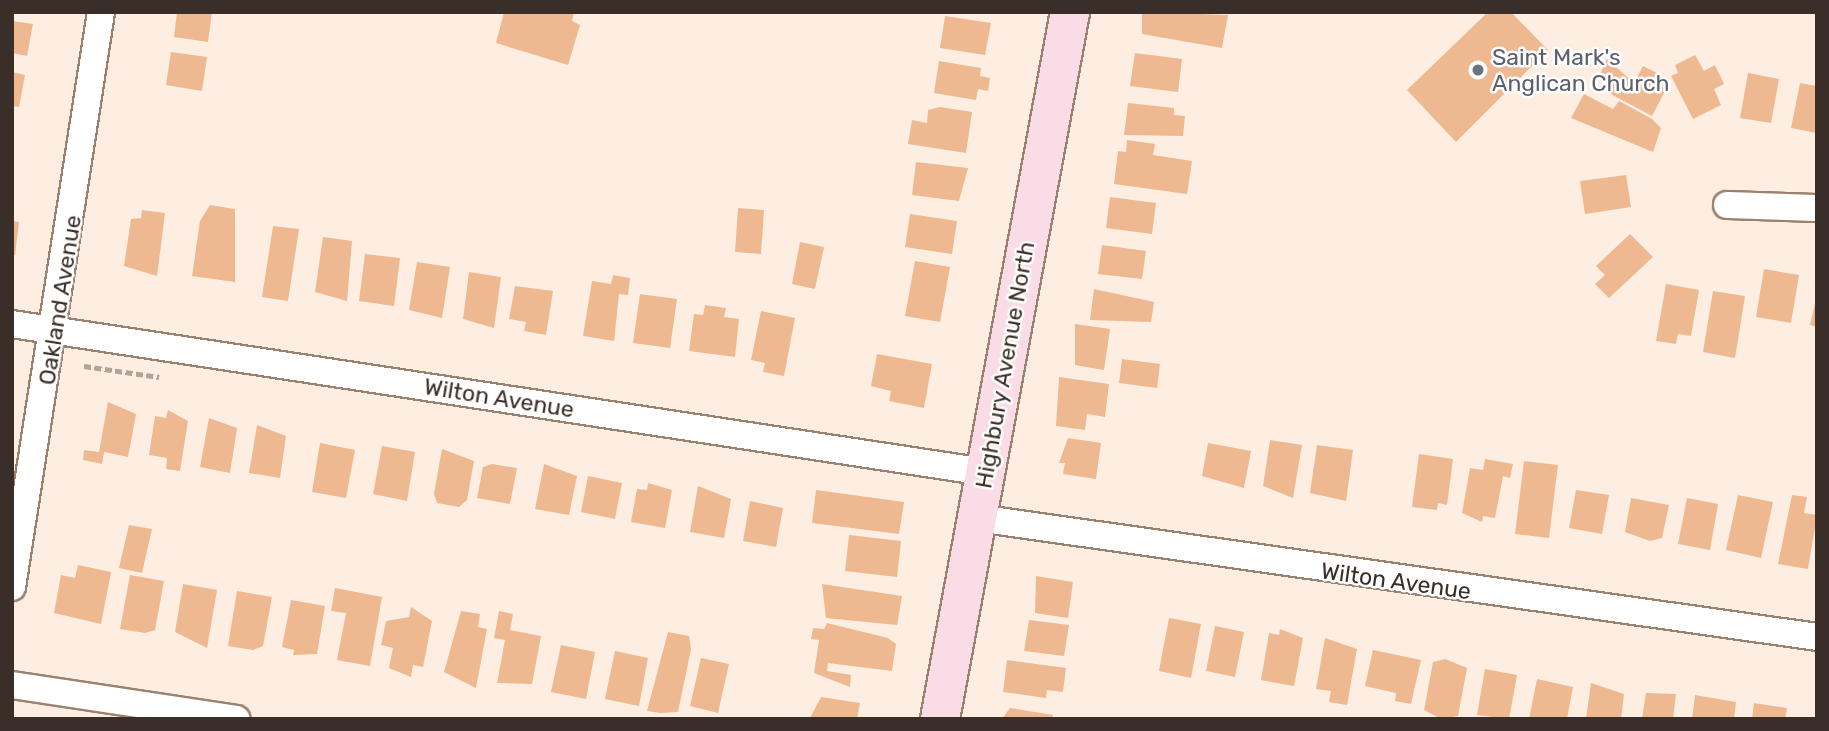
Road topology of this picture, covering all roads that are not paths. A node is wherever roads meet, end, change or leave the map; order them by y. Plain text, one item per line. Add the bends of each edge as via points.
1 (101, 12) edge
2 (1070, 12) edge
3 (1727, 205) dead end
4 (1817, 208) edge
5 (12, 324) edge
6 (57, 331) junction
7 (985, 472) junction
8 (977, 517) junction
9 (12, 587) edge
10 (1817, 637) edge
11 (12, 685) edge
12 (236, 719) edge
13 (940, 719) edge

1 - 6 street, Oakland Avenue
2 - 7 main road, Highbury Avenue North
3 - 4 street
5 - 6 street, Wilton Avenue
6 - 7 street, Wilton Avenue
6 - 9 street, Oakland Avenue
7 - 8 main road, Highbury Avenue North
8 - 10 street, Wilton Avenue
8 - 13 main road, Highbury Avenue North
11 - 12 street

